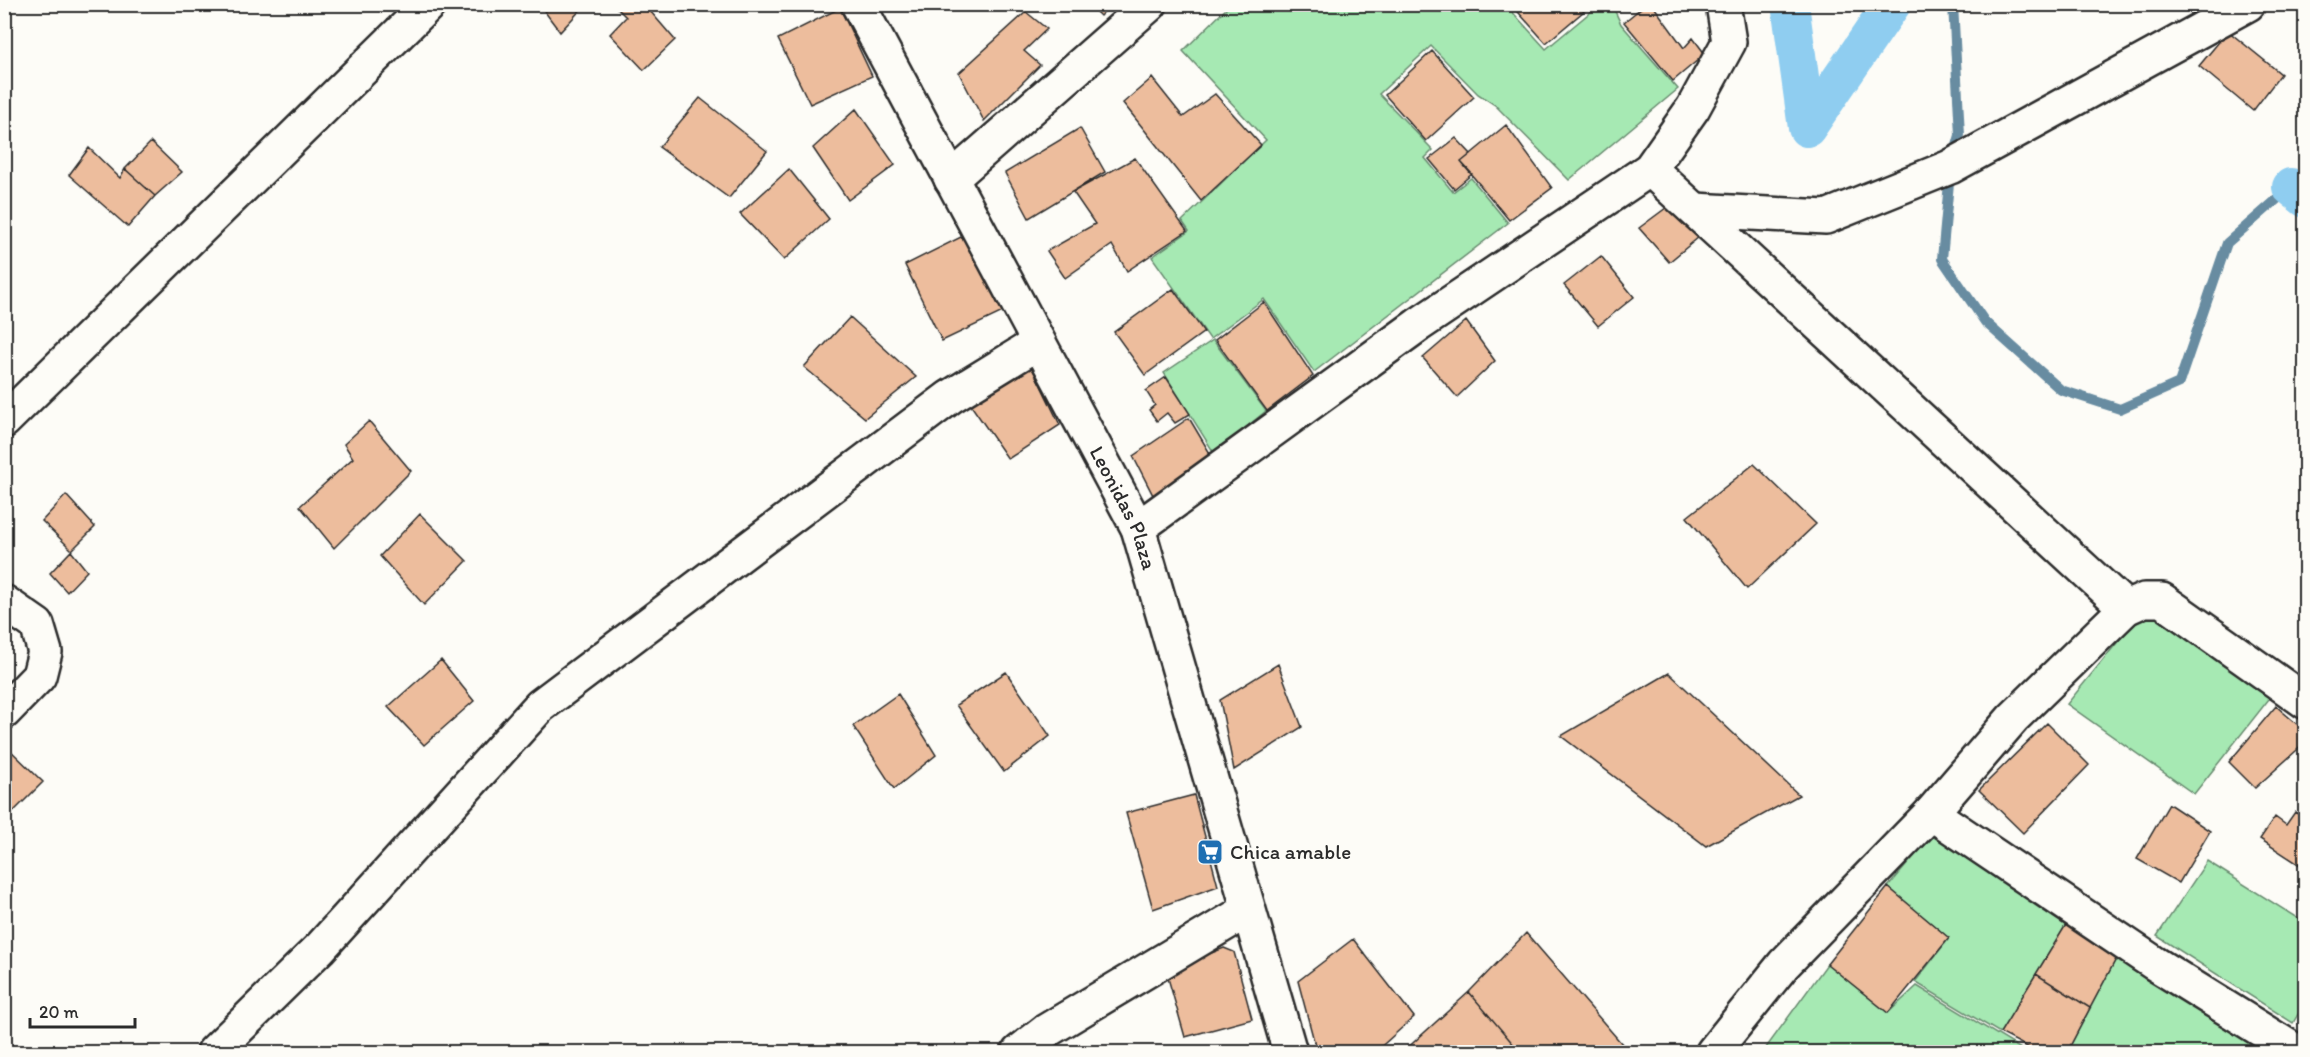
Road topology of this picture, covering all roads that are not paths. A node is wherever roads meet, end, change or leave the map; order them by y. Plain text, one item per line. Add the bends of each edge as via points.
1 (429, 4) edge
2 (858, 4) edge
3 (1150, 4) edge
4 (1723, 4) edge
5 (2248, 4) edge
6 (1650, 169) junction
7 (951, 179) junction
8 (1695, 210) junction
9 (1038, 343) junction
10 (4, 421) edge
11 (1138, 528) junction
12 (4, 602) edge
13 (2126, 608) junction
14 (2306, 702) edge
15 (4, 711) edge
16 (1931, 813) junction
17 (1248, 910) junction
18 (214, 1053) edge
19 (1019, 1053) edge
20 (1290, 1053) edge
21 (1713, 1053) edge
22 (2297, 1053) edge

1 - 10 street
2 - 7 street, Leonidas Plaza
3 - 7 street
4 - 6 street via 1729,42 1693,108
5 - 8 street via 1950,167 1826,217
6 - 8 street
6 - 11 street via 1418,325
7 - 9 street, Leonidas Plaza
8 - 13 street
9 - 11 street, Leonidas Plaza
9 - 18 street via 950,398 540,706 320,948
11 - 17 street, Leonidas Plaza
12 - 15 street via 37,625 45,652 39,676
13 - 14 street via 2144,600 2162,600
13 - 16 street via 2013,718
16 - 21 street via 1784,964
16 - 22 street via 2154,963
17 - 19 street via 1046,1031
17 - 20 street, Leonidas Plaza

